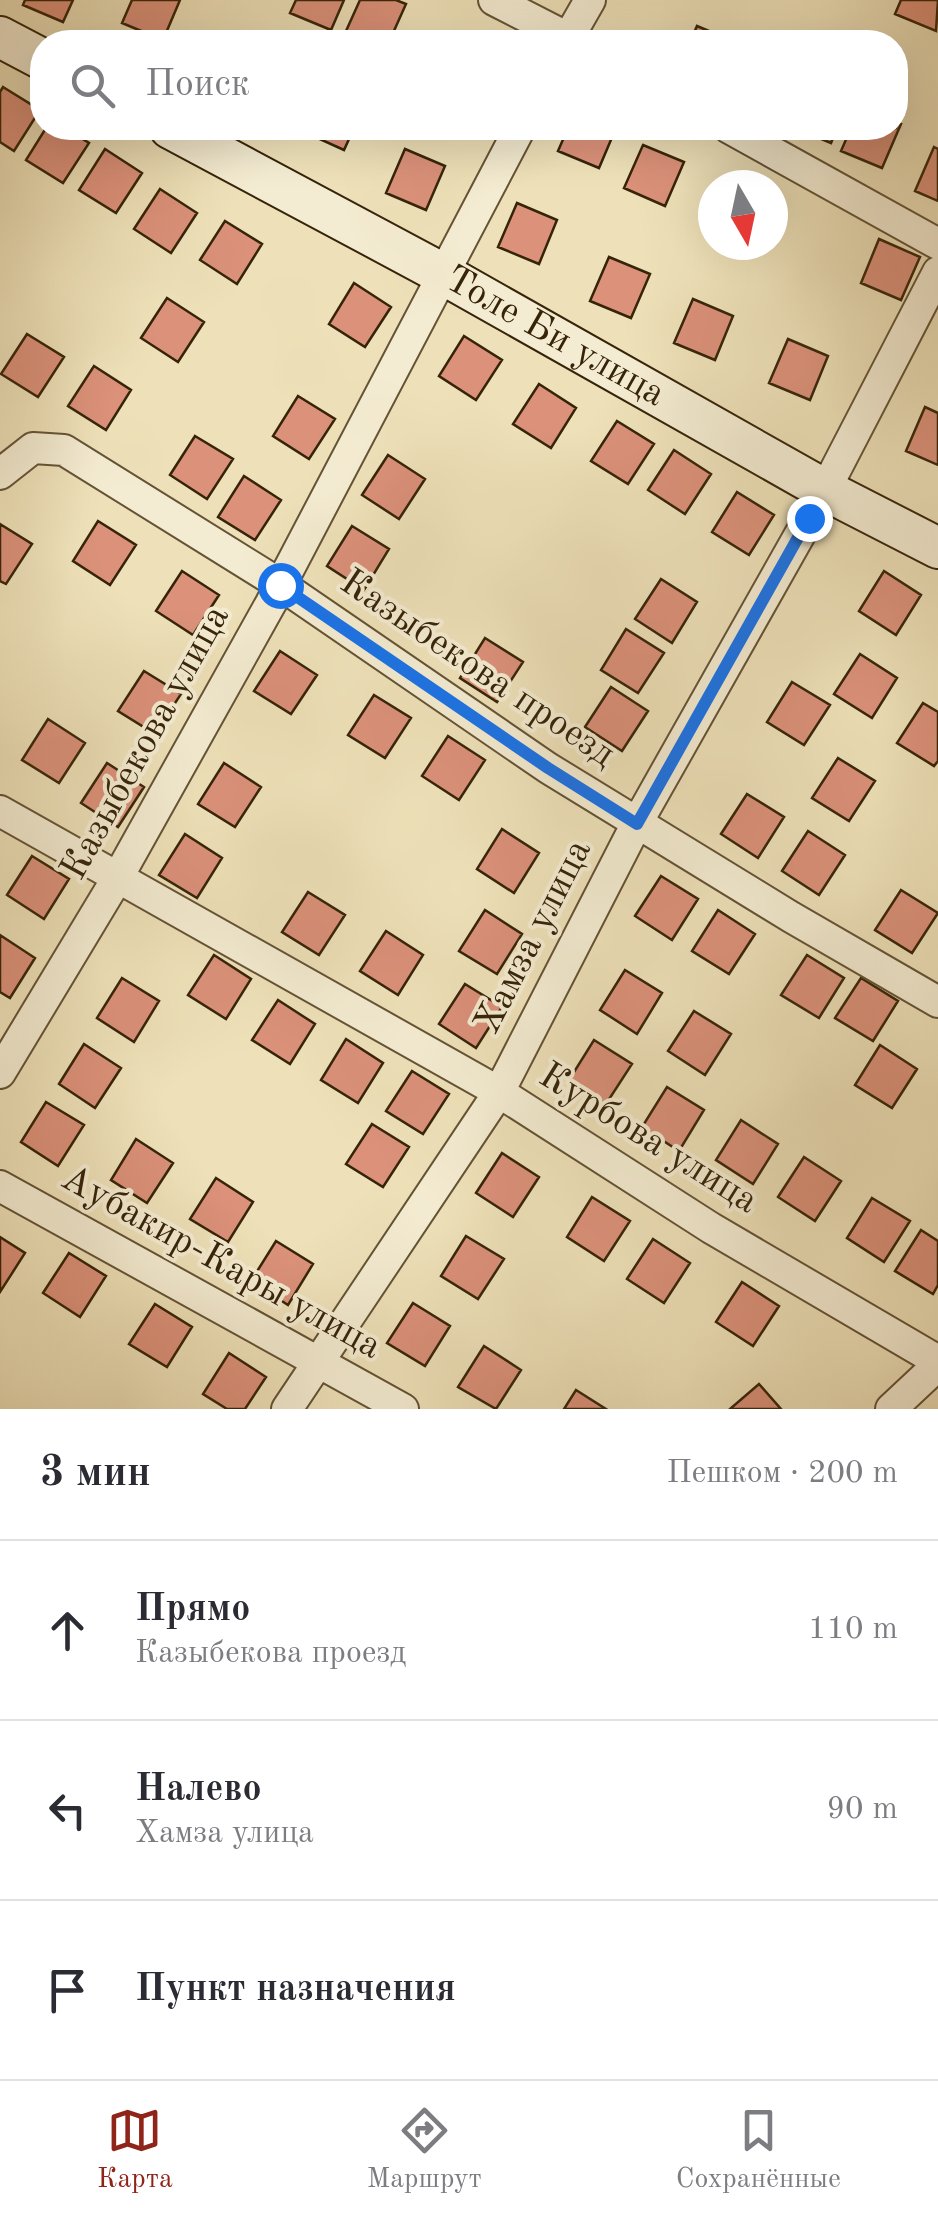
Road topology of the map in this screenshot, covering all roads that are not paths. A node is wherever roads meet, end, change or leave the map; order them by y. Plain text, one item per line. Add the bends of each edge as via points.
1 (494, 0) edge
2 (590, 0) edge
3 (550, 30) edge
4 (575, 30) edge
5 (0, 37) edge
6 (30, 53) edge
7 (192, 140) edge
8 (513, 140) edge
9 (750, 140) edge
10 (938, 244) edge
11 (938, 272) edge
12 (441, 273) junction
13 (0, 474) edge
14 (824, 490) junction
15 (938, 548) edge
16 (280, 585) junction
17 (0, 811) edge
18 (637, 824) junction
19 (118, 876) junction
20 (938, 1002) edge
21 (0, 1073) edge
22 (499, 1092) junction
23 (0, 1186) edge
24 (938, 1363) edge
25 (318, 1364) junction
26 (287, 1409) edge
27 (403, 1409) edge
28 (891, 1409) edge

1 - 3 street
2 - 4 street
5 - 6 street
7 - 12 street, Толе Би улица
8 - 12 street, Казыбекова улица
9 - 10 street
11 - 14 street, Хамза улица
12 - 14 street, Толе Би улица
12 - 16 street, Казыбекова улица
13 - 16 street, Казыбекова проезд via 33,448 64,450
14 - 15 street, Толе Би улица
14 - 18 street, Хамза улица
16 - 18 street, Казыбекова проезд
16 - 19 street, Казыбекова улица
17 - 19 street, Курбова улица
18 - 20 street, Казыбекова проезд
18 - 22 street, Хамза улица
19 - 21 street, Казыбекова улица
19 - 22 street, Курбова улица
22 - 24 street, Курбова улица
22 - 25 street, Хамза улица
23 - 25 street, Аубакир-Кары улица
24 - 28 street
25 - 26 street, Хамза улица
25 - 27 street, Аубакир-Кары улица

